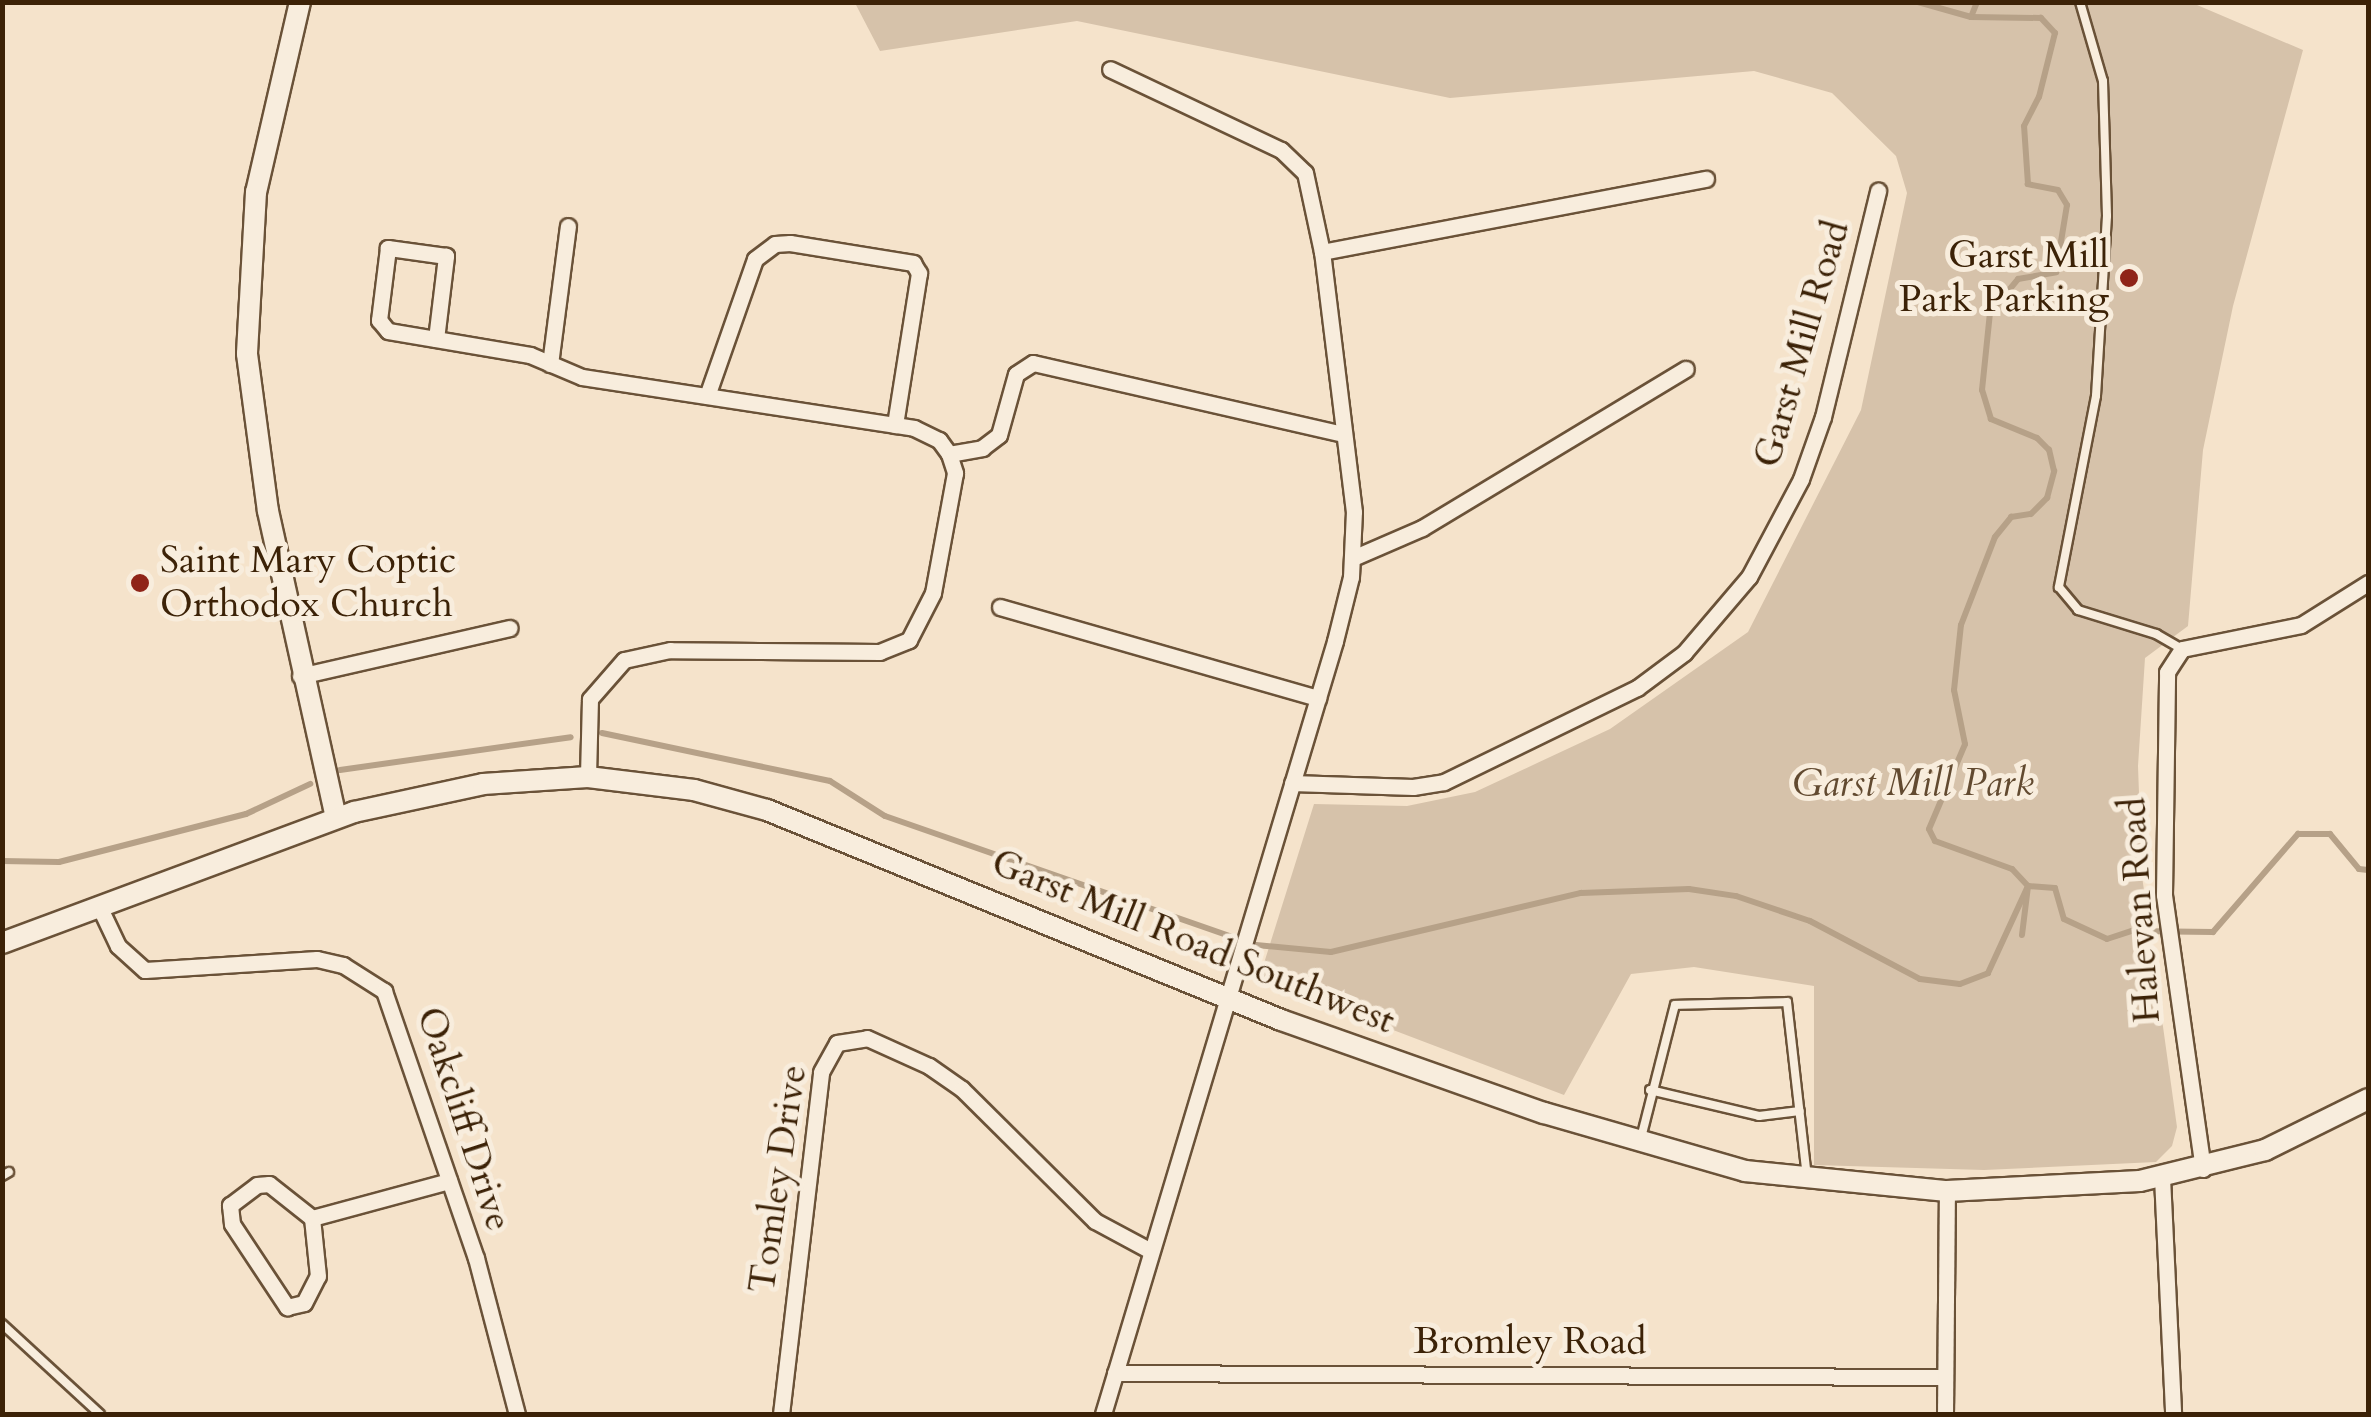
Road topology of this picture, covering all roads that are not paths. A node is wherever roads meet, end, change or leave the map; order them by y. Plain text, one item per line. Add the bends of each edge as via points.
1 (300, 2) edge
2 (2080, 2) edge
3 (1110, 69) dead end
4 (1706, 180) dead end
5 (1878, 191) dead end
6 (568, 226) dead end
7 (1322, 252) junction
8 (436, 339) junction
9 (550, 364) junction
10 (1686, 369) dead end
11 (708, 396) junction
12 (896, 426) junction
13 (1343, 434) junction
14 (950, 454) junction
15 (1353, 558) junction
16 (2368, 583) edge
17 (1000, 607) dead end
18 (510, 628) dead end
19 (2182, 650) junction
20 (300, 676) junction
21 (1318, 698) junction
22 (588, 777) junction
23 (1292, 782) junction
24 (336, 818) junction
25 (99, 906) junction
26 (2, 943) edge
27 (1225, 998) junction
28 (1650, 1090) junction
29 (2368, 1099) edge
30 (1800, 1112) junction
31 (1640, 1144) junction
32 (2202, 1168) junction
33 (2162, 1178) junction
34 (449, 1181) junction
35 (1807, 1181) junction
36 (1946, 1191) junction
37 (312, 1218) junction
38 (1149, 1250) junction
39 (2, 1324) edge
40 (1115, 1373) junction
41 (1945, 1377) junction
42 (100, 1414) edge
43 (518, 1414) edge
44 (780, 1414) edge
45 (1104, 1414) edge
46 (1945, 1414) edge
47 (2174, 1414) edge

1 - 20 street via 256,192 246,303 255,433
2 - 19 lane via 2103,81 2107,216 2096,396 2059,587 2078,610 2156,634
3 - 7 street via 1293,159 1312,187
4 - 7 street
5 - 23 street, Garst Mill Road via 1823,417 1801,479 1749,577 1684,653 1636,688 1444,782
6 - 9 street
7 - 13 street
8 - 8 street via 381,326 388,248 446,256
8 - 9 street
9 - 11 street via 582,377
10 - 15 street via 1422,528
11 - 12 street
11 - 12 street via 755,260 775,244 790,243 912,263 919,273
12 - 14 street via 931,435
13 - 14 street via 1033,362 1016,374 999,436 982,448
13 - 15 street
14 - 22 street via 955,473 933,593 909,640 880,652 670,650 624,660 590,699
15 - 21 street
16 - 19 street via 2301,624
17 - 21 street
18 - 20 street
19 - 32 street, Halevan Road via 2167,672 2164,693 2164,894
20 - 24 street
21 - 23 street
22 - 24 street, Garst Mill Road Southwest via 484,784
22 - 27 street, Garst Mill Road Southwest via 694,790 785,816
23 - 27 street
24 - 25 street, Garst Mill Road Southwest
25 - 26 street, Garst Mill Road Southwest
25 - 34 street, Oakcliff Drive via 118,946 145,970 317,958 369,978 395,1008
27 - 31 street, Garst Mill Road Southwest
27 - 38 street
28 - 30 lane via 1759,1116
28 - 30 lane via 1675,1005 1787,1002
28 - 31 lane
29 - 32 street, Garst Mill Road Southwest via 2265,1150
30 - 35 lane
31 - 35 street, Garst Mill Road Southwest
32 - 33 street, Garst Mill Road Southwest
33 - 36 street, Garst Mill Road Southwest
33 - 47 street
34 - 37 street
34 - 43 street, Oakcliff Drive
35 - 36 street, Garst Mill Road Southwest
36 - 41 street
37 - 37 street via 318,1276 304,1304 287,1307 232,1224 230,1205 257,1184 269,1184
38 - 40 street
38 - 44 street, Tomley Drive via 1095,1221 962,1089 930,1066 867,1038 837,1042 821,1072
39 - 42 lane
40 - 41 street, Bromley Road
40 - 45 street
41 - 46 street

